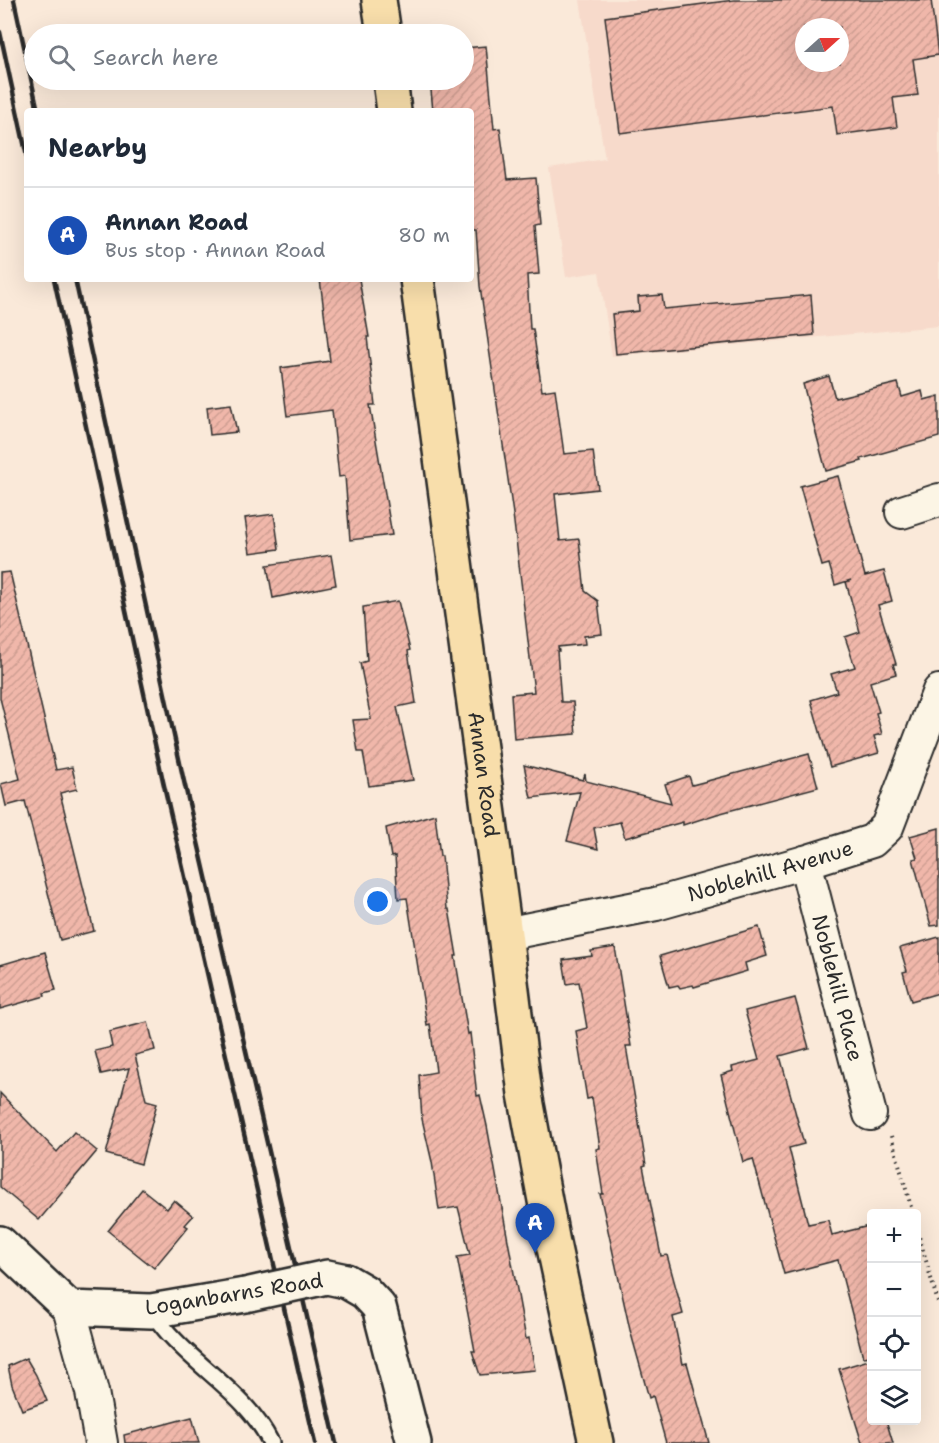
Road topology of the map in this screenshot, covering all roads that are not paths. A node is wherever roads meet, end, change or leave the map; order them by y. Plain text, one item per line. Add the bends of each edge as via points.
1 (379, 0) edge
2 (383, 24) edge
3 (391, 90) edge
4 (394, 108) edge
5 (417, 282) edge
6 (939, 500) edge
7 (902, 512) dead end
8 (939, 692) edge
9 (805, 862) junction
10 (505, 934) junction
11 (870, 1114) road end
12 (0, 1243) edge
13 (69, 1308) junction
14 (151, 1311) junction
15 (101, 1443) edge
16 (272, 1443) edge
17 (414, 1443) edge
18 (596, 1443) edge

1 - 2 main road
3 - 4 main road
5 - 10 main road, Annan Road
6 - 7 street
8 - 9 street, Noblehill Avenue via 888,827 872,841
9 - 10 street, Noblehill Avenue via 656,904
9 - 11 street, Noblehill Place
10 - 18 main road, Annan Road via 525,1094
12 - 13 street
13 - 14 street, Loganbarns Road
13 - 15 street via 92,1392
14 - 16 lane via 172,1338 259,1421
14 - 17 street, Loganbarns Road, bridge via 327,1277 346,1281 365,1292 379,1307

